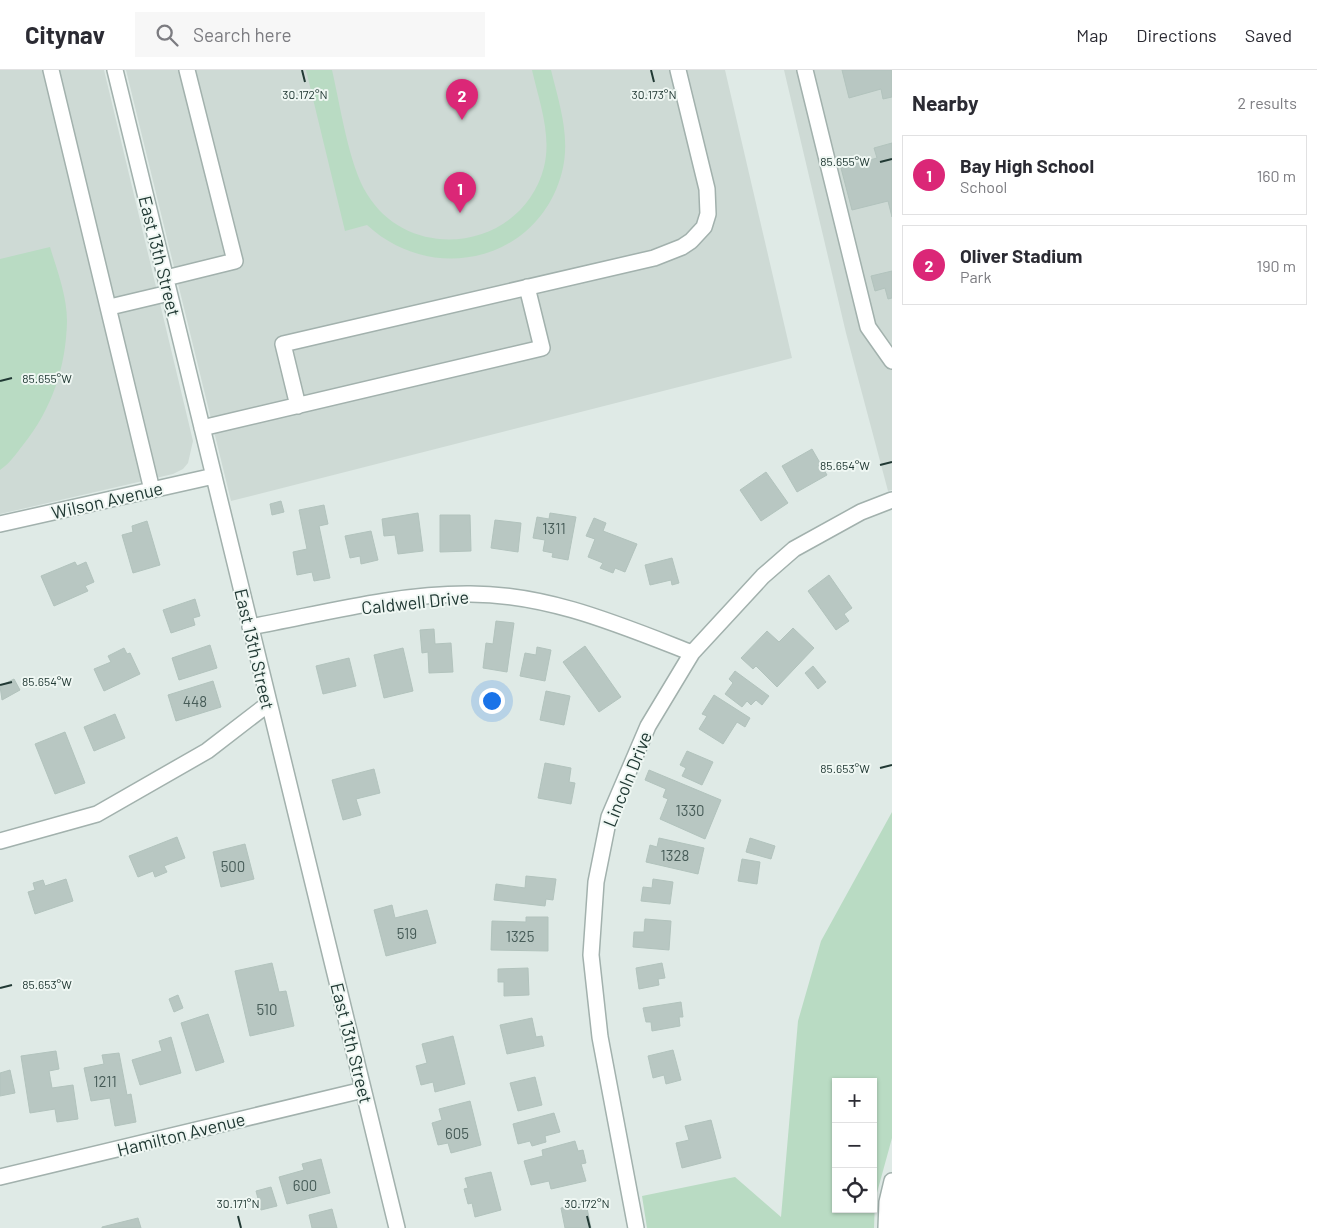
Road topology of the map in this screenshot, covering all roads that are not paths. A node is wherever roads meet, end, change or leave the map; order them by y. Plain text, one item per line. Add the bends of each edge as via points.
1 (51, 70) edge
2 (115, 70) edge
3 (187, 70) edge
4 (678, 70) edge
5 (806, 70) edge
6 (166, 278) junction
7 (527, 287) junction
8 (169, 293) junction
9 (110, 307) junction
10 (892, 361) edge
11 (298, 406) junction
12 (202, 428) junction
13 (214, 476) junction
14 (152, 490) junction
15 (892, 500) edge
16 (0, 524) edge
17 (250, 627) junction
18 (692, 653) junction
19 (268, 704) junction
20 (0, 840) edge
21 (363, 1090) junction
22 (0, 1177) edge
23 (892, 1181) edge
24 (398, 1228) edge
25 (636, 1228) edge
26 (886, 1228) edge

1 - 9 street
2 - 6 street, East 13th Street
3 - 6 street via 235,261
4 - 7 street via 707,189 708,214 704,227 691,241 670,252
5 - 10 street via 868,327
6 - 8 street, East 13th Street
7 - 11 street via 542,348
7 - 11 street via 283,344
8 - 9 street
8 - 12 street, East 13th Street
9 - 14 street
11 - 12 street
12 - 13 street, East 13th Street
13 - 14 street, Wilson Avenue
13 - 17 street, East 13th Street
14 - 16 street, Wilson Avenue
15 - 18 street, Lincoln Drive via 861,512 794,549 763,576
17 - 18 street, Caldwell Drive via 401,600 467,594 537,601 589,614
17 - 19 street, East 13th Street
18 - 25 street, Lincoln Drive via 648,726 609,816 596,882 591,955 600,1037
19 - 20 street via 207,751 97,814
19 - 21 street, East 13th Street
21 - 22 street, Hamilton Avenue
21 - 24 street, East 13th Street
23 - 26 street

